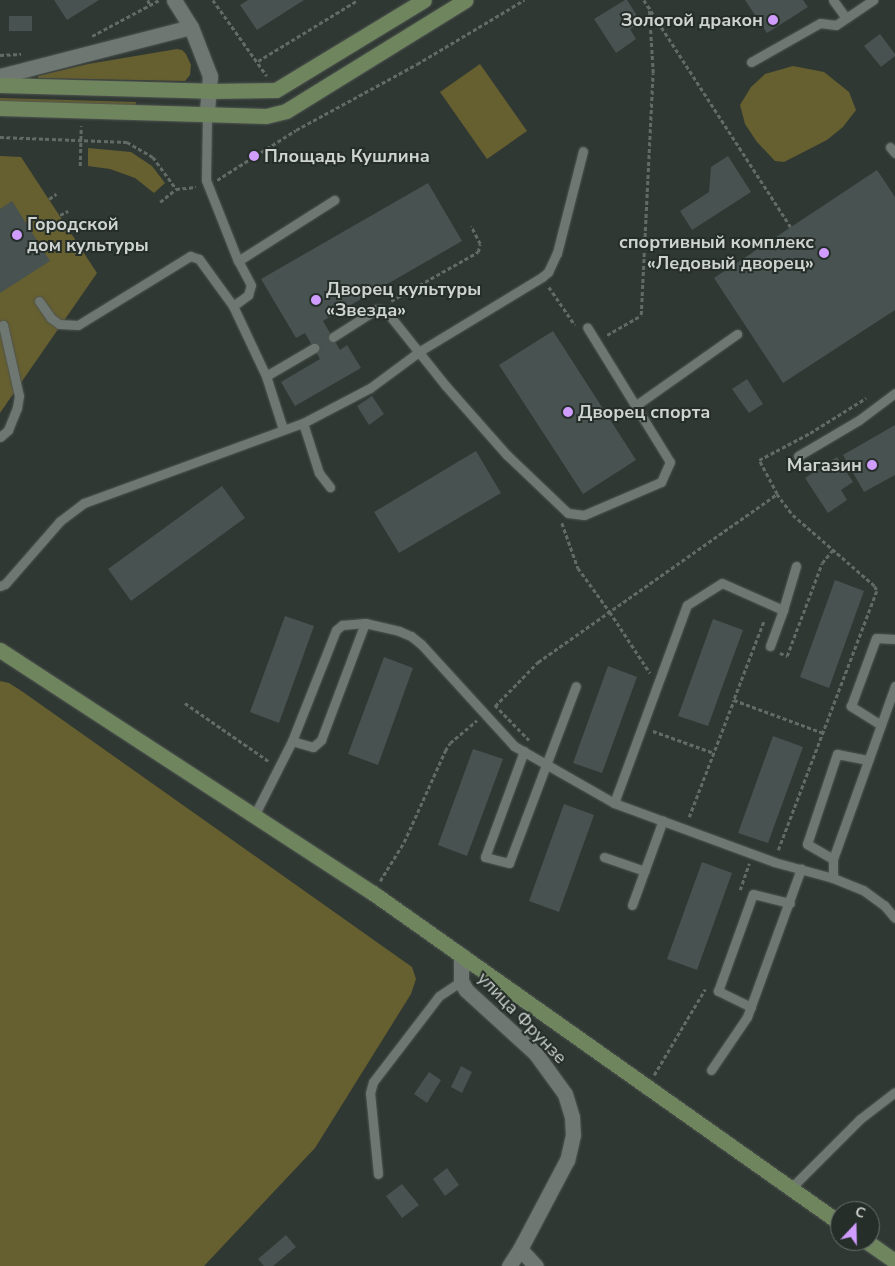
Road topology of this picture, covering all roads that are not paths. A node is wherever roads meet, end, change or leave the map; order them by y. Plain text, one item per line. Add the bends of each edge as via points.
1 (174, 0) edge
2 (424, 0) edge
3 (466, 0) edge
4 (833, 0) edge
5 (873, 0) edge
6 (846, 18) junction
7 (191, 27) junction
8 (751, 62) dead end
9 (0, 76) edge
10 (0, 85) edge
11 (210, 91) junction
12 (0, 108) edge
13 (207, 114) junction
14 (583, 151) dead end
15 (334, 200) dead end
16 (238, 261) junction
17 (39, 301) dead end
18 (233, 306) junction
19 (3, 325) dead end
20 (586, 327) dead end
21 (737, 334) dead end
22 (333, 337) dead end
23 (314, 348) dead end
24 (420, 351) junction
25 (266, 376) junction
26 (895, 393) edge
27 (635, 406) junction
28 (303, 423) junction
29 (283, 429) junction
30 (0, 438) edge
31 (798, 456) dead end
32 (330, 487) dead end
33 (796, 566) dead end
34 (0, 586) edge
35 (783, 610) junction
36 (365, 624) junction
37 (895, 639) edge
38 (767, 646) road end
39 (0, 650) edge
40 (576, 686) dead end
41 (895, 686) edge
42 (881, 725) junction
43 (292, 741) junction
44 (524, 752) junction
45 (868, 760) junction
46 (547, 764) junction
47 (614, 803) junction
48 (254, 816) junction
49 (663, 820) junction
50 (604, 858) dead end
51 (833, 859) junction
52 (801, 868) junction
53 (644, 871) junction
54 (833, 878) junction
55 (790, 903) junction
56 (632, 905) dead end
57 (895, 918) edge
58 (462, 956) junction
59 (460, 981) junction
60 (751, 1006) junction
61 (711, 1070) dead end
62 (895, 1092) edge
63 (378, 1174) dead end
64 (790, 1189) junction
65 (830, 1216) edge
66 (520, 1249) junction
67 (880, 1251) edge
68 (895, 1261) edge
69 (509, 1266) edge
70 (536, 1266) edge

1 - 7 street
2 - 11 main road via 276,90
3 - 13 main road via 286,111 266,116
4 - 6 lane
5 - 6 lane
6 - 8 lane via 836,25 820,23
7 - 9 street
7 - 11 street via 210,76
10 - 11 main road
11 - 13 street
12 - 13 main road
13 - 16 lane via 208,186
14 - 24 lane via 557,252 548,272
15 - 16 lane
16 - 18 lane via 251,285 248,295
17 - 18 lane via 59,324 78,325 190,256 200,259
18 - 25 lane
19 - 30 lane via 19,396 8,430
20 - 27 lane
21 - 27 lane
22 - 24 lane via 377,309 394,317
23 - 25 lane
24 - 27 lane via 445,385 507,455 568,513 584,515 661,482 670,462
24 - 28 lane via 370,388
25 - 29 lane
26 - 31 lane via 859,420
28 - 29 lane
28 - 32 lane via 319,473
29 - 34 lane via 84,503 60,521
33 - 35 lane
35 - 38 lane
35 - 47 lane via 722,583 687,605
36 - 43 lane via 342,625 336,630
36 - 43 lane via 321,740 313,747
36 - 44 lane via 399,631 421,644 483,714
37 - 42 lane via 876,638 851,706
39 - 48 main road
40 - 46 lane
41 - 42 lane
42 - 45 lane
43 - 48 lane
44 - 46 lane
44 - 46 lane via 485,857 508,863
45 - 51 lane
45 - 51 lane via 837,754 807,844
46 - 47 lane
47 - 49 lane
48 - 58 main road via 373,893
49 - 52 lane via 774,862
49 - 53 lane
50 - 53 lane
51 - 54 lane
52 - 54 lane
52 - 55 lane
53 - 56 lane
54 - 57 lane via 863,890 884,905
55 - 60 lane
55 - 60 lane via 753,894 718,991
58 - 59 street, улица Фрунзе
58 - 64 main road
59 - 63 lane via 439,996 373,1082 370,1093
59 - 66 street, улица Фрунзе via 536,1054 565,1094 572,1117 574,1135 567,1160
60 - 61 lane
62 - 64 lane via 860,1119
64 - 65 main road
66 - 69 street, улица Фрунзе
66 - 70 street
67 - 68 main road

